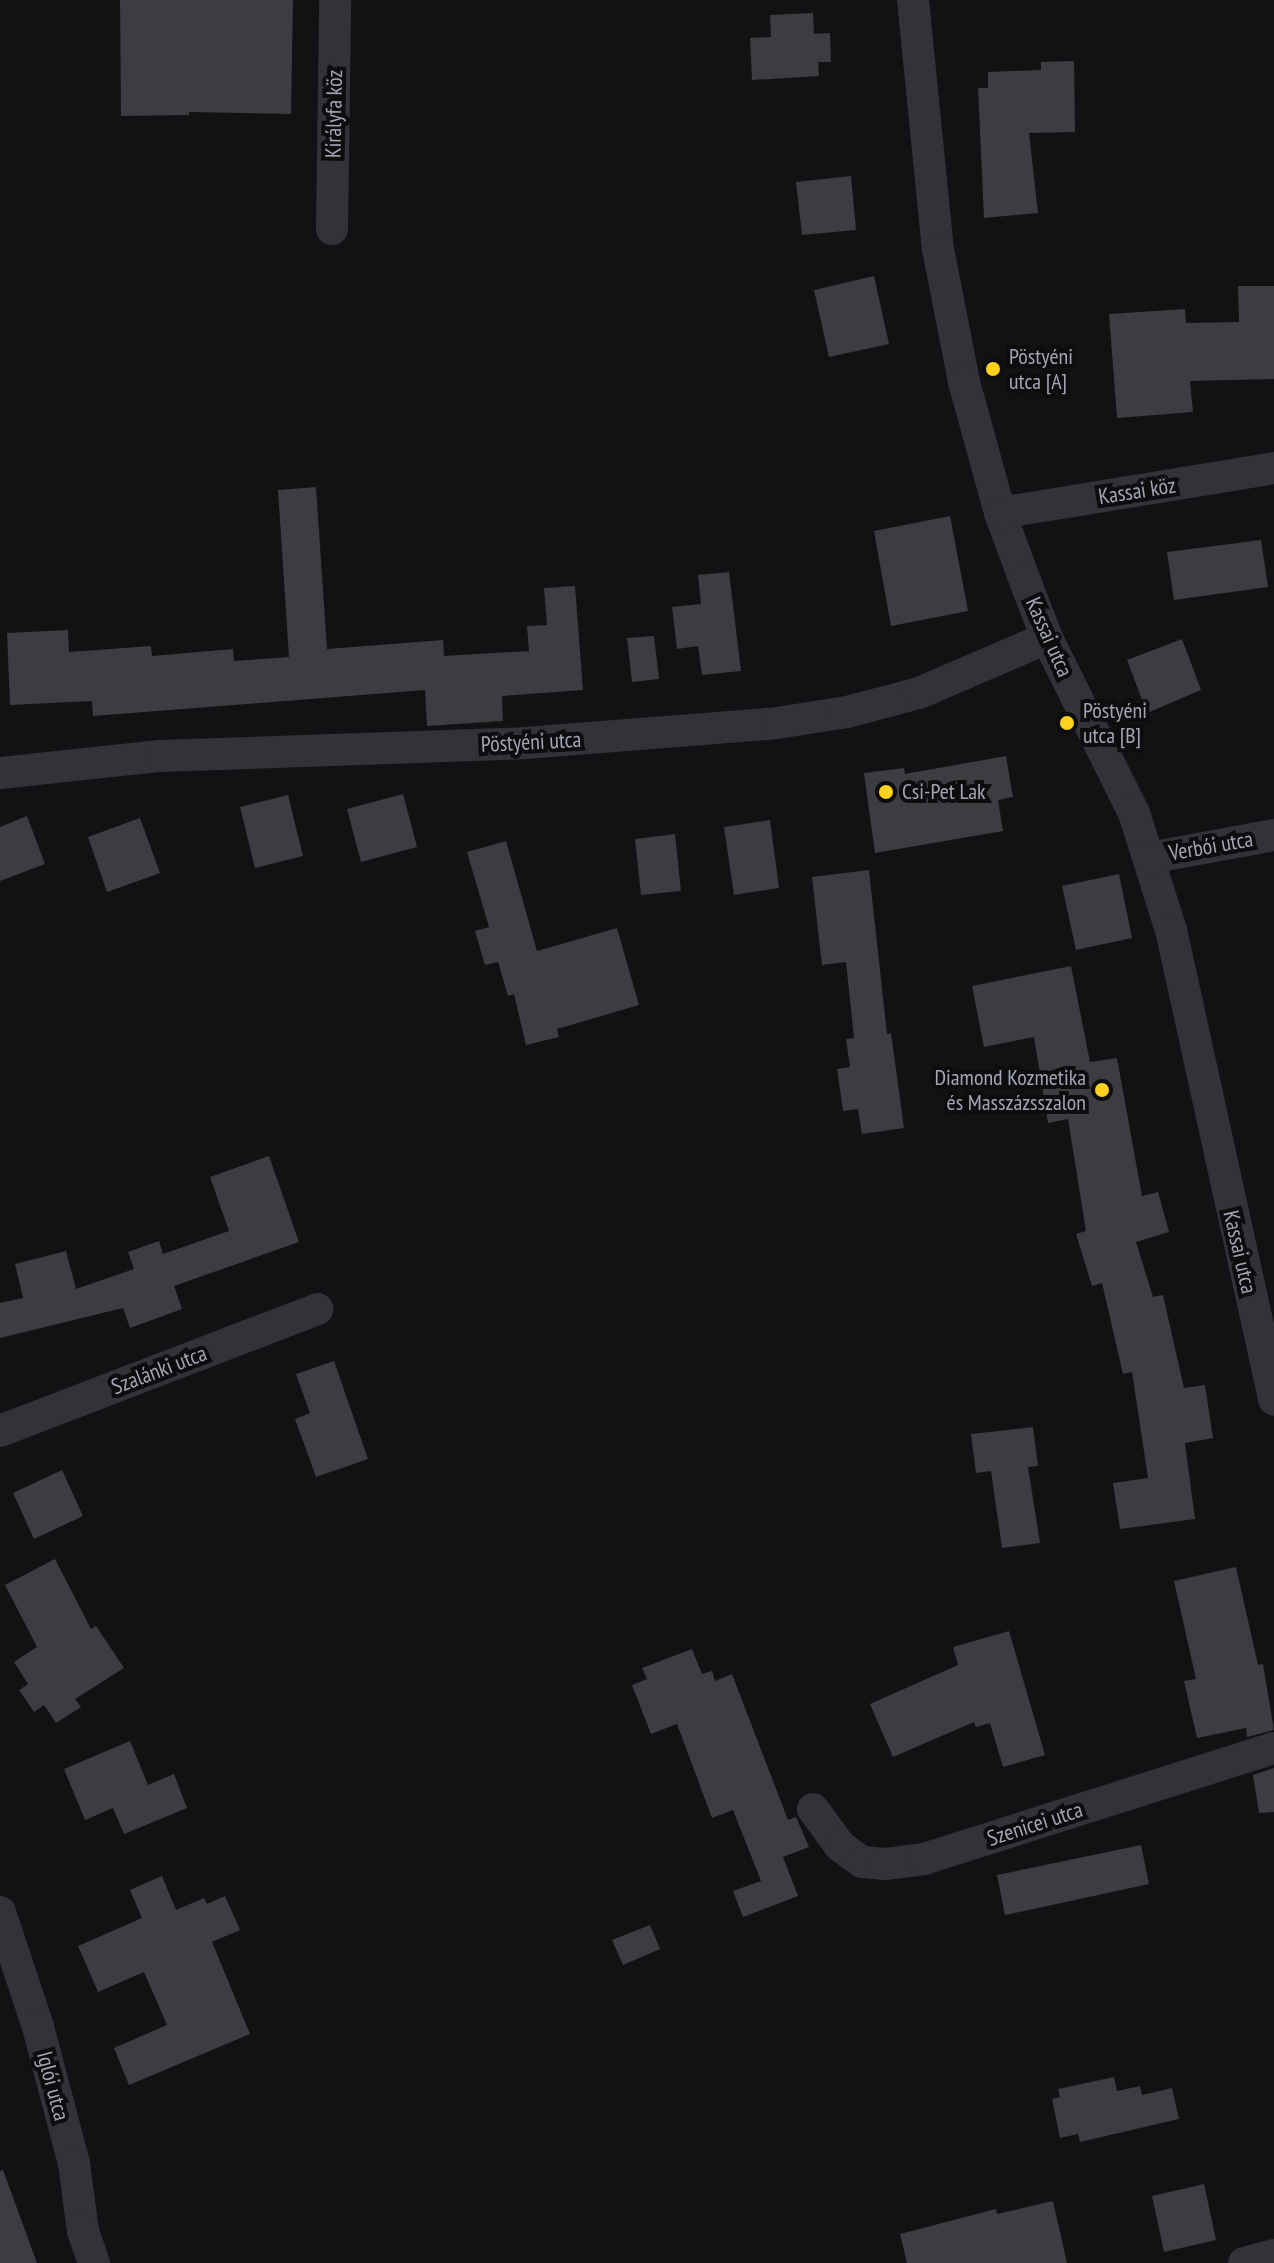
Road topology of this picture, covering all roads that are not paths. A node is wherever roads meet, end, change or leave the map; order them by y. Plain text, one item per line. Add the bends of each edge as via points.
1 (335, 0) edge
2 (913, 0) edge
3 (332, 229) dead end
4 (1274, 468) edge
5 (1000, 513) junction
6 (1047, 638) junction
7 (0, 773) edge
8 (1274, 835) edge
9 (1149, 858) junction
10 (317, 1309) dead end
11 (1274, 1400) edge
12 (0, 1431) edge
13 (1274, 1748) edge
14 (813, 1809) dead end
15 (0, 1912) edge
16 (1274, 2255) edge
17 (94, 2263) edge
18 (1244, 2263) edge

1 - 3 street, Királyfa köz
2 - 5 street, Kassai utca via 940,262 964,382
4 - 5 street, Kassai köz
5 - 6 street, Kassai utca
6 - 7 street, Pöstyéni utca via 919,693 777,723 525,743 160,756
6 - 9 street, Kassai utca via 1134,813
8 - 9 street, Verbói utca
9 - 11 street, Kassai utca via 1184,979
10 - 12 street, Szalánki utca
13 - 14 street, Szenicei utca via 924,1859 862,1862 840,1846
15 - 17 street, Iglói utca via 38,2027
16 - 18 street

